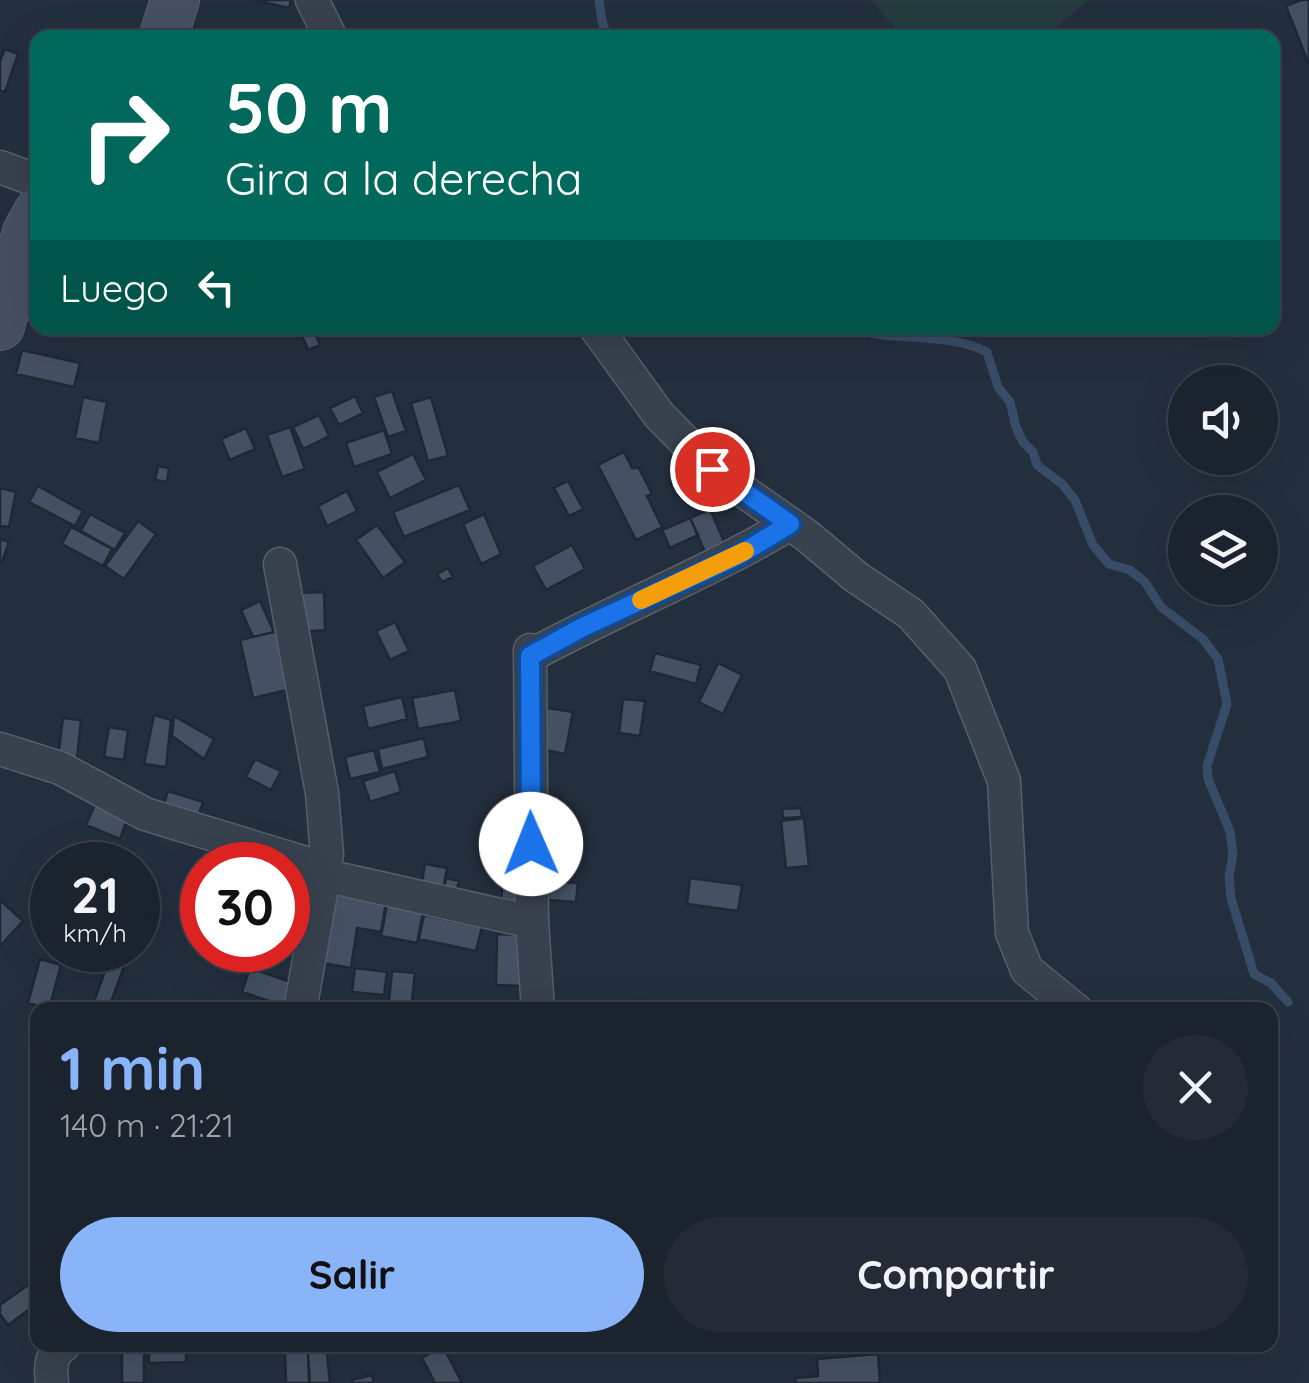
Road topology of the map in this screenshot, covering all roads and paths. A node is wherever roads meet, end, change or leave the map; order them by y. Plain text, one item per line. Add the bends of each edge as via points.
1 (175, 0) edge
2 (312, 0) edge
3 (165, 30) edge
4 (328, 30) edge
5 (0, 167) edge
6 (30, 178) edge
7 (30, 227) edge
8 (0, 326) edge
9 (601, 335) edge
10 (790, 524) junction
11 (280, 564) dead end
12 (0, 749) edge
13 (320, 867) junction
14 (532, 922) junction
15 (301, 1002) edge
16 (537, 1002) edge
17 (1066, 1002) edge
18 (55, 1352) edge
19 (52, 1383) edge

1 - 3 street
2 - 4 street
5 - 6 street
7 - 8 street
9 - 10 street via 659,415 712,469
10 - 14 street via 737,556 530,653
10 - 17 street via 911,614 960,669 1004,781 1012,933 1027,970
11 - 13 street via 322,792 328,855
12 - 13 street via 60,768 145,814
13 - 14 street via 336,878
13 - 15 street
14 - 16 street
18 - 19 street

